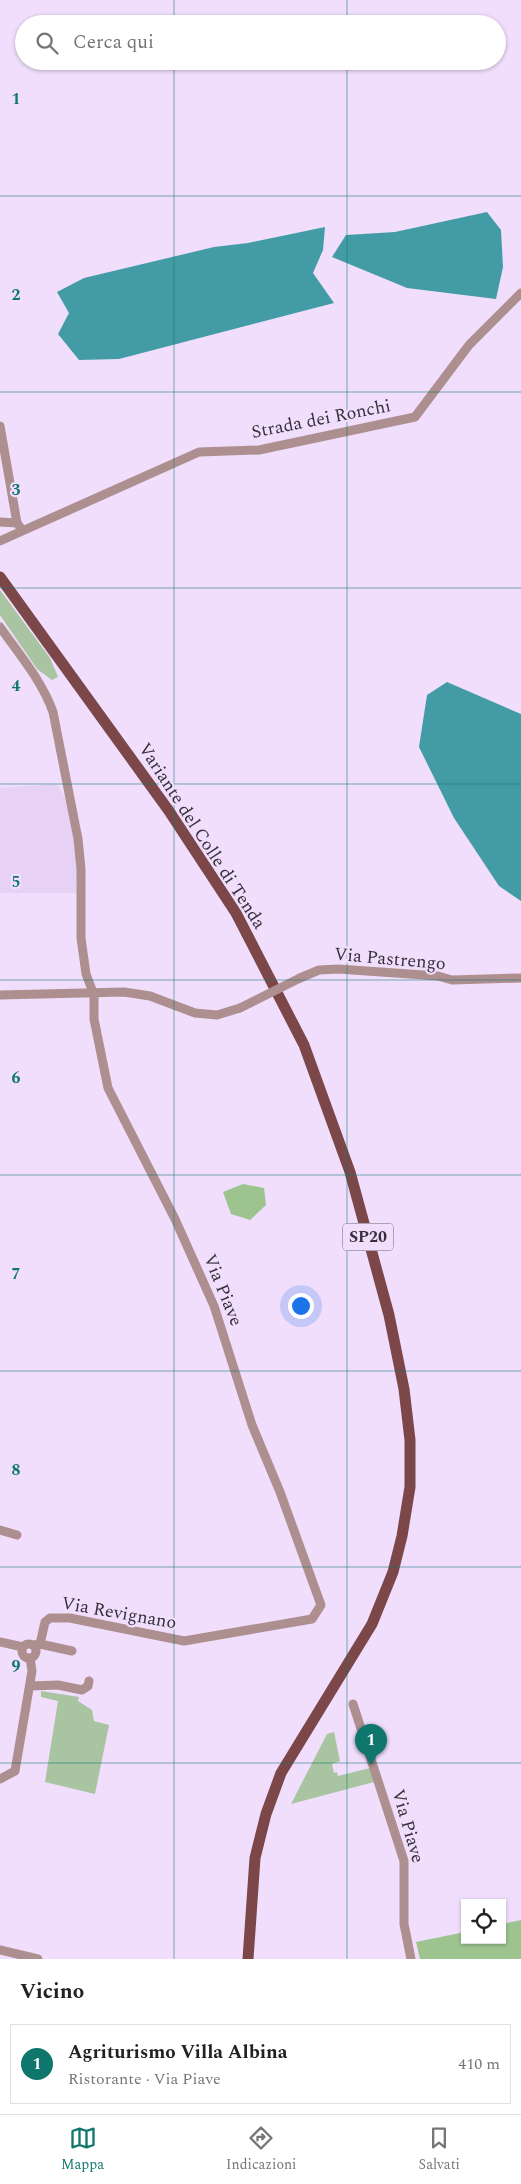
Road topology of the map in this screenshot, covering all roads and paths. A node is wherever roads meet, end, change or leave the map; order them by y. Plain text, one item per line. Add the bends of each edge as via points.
1 (521, 293) edge
2 (0, 426) edge
3 (0, 522) edge
4 (17, 523) junction
5 (23, 531) junction
6 (0, 541) edge
7 (0, 577) edge
8 (0, 626) edge
9 (521, 978) edge
10 (91, 991) junction
11 (0, 995) edge
12 (0, 1530) edge
13 (17, 1535) dead end
14 (321, 1605) joint
15 (0, 1642) edge
16 (37, 1644) junction
17 (23, 1647) junction
18 (72, 1651) dead end
19 (30, 1658) junction
20 (89, 1681) dead end
21 (30, 1686) junction
22 (353, 1704) dead end
23 (0, 1779) edge
24 (0, 1950) edge
25 (38, 1959) edge
26 (246, 1959) edge
27 (411, 1959) edge

1 - 5 street, Strada dei Ronchi via 469,346 415,417 259,450 199,452
2 - 4 street
3 - 4 street
4 - 5 street
5 - 6 street, Strada dei Ronchi
7 - 26 main road, Variante del Colle di Tenda / SP20 via 169,811 236,913 304,1044 350,1172 389,1315 404,1389 410,1440 410,1487 393,1572 372,1624 281,1773 255,1858
8 - 10 street, Via Piave via 38,680 53,712 78,839 81,938
9 - 10 street, Via Pastrengo, bridge via 452,980 438,976 319,970 240,1008 218,1015 194,1013 139,994
10 - 11 street, Via Pastrengo
10 - 14 street, Via Piave via 108,1088 175,1219 214,1306 252,1424
12 - 13 street
14 - 16 street, Via Revignano via 312,1620 184,1641 70,1618 50,1618 45,1622
15 - 17 street
16 - 17 street
16 - 18 street
16 - 19 street, Via Revignano via 35,1655
17 - 19 street via 25,1657
19 - 21 street, Via Revignano
20 - 21 street via 82,1690 58,1685
21 - 23 street, Via Revignano via 15,1771
22 - 27 street, Via Piave via 404,1862 404,1924
24 - 25 street

